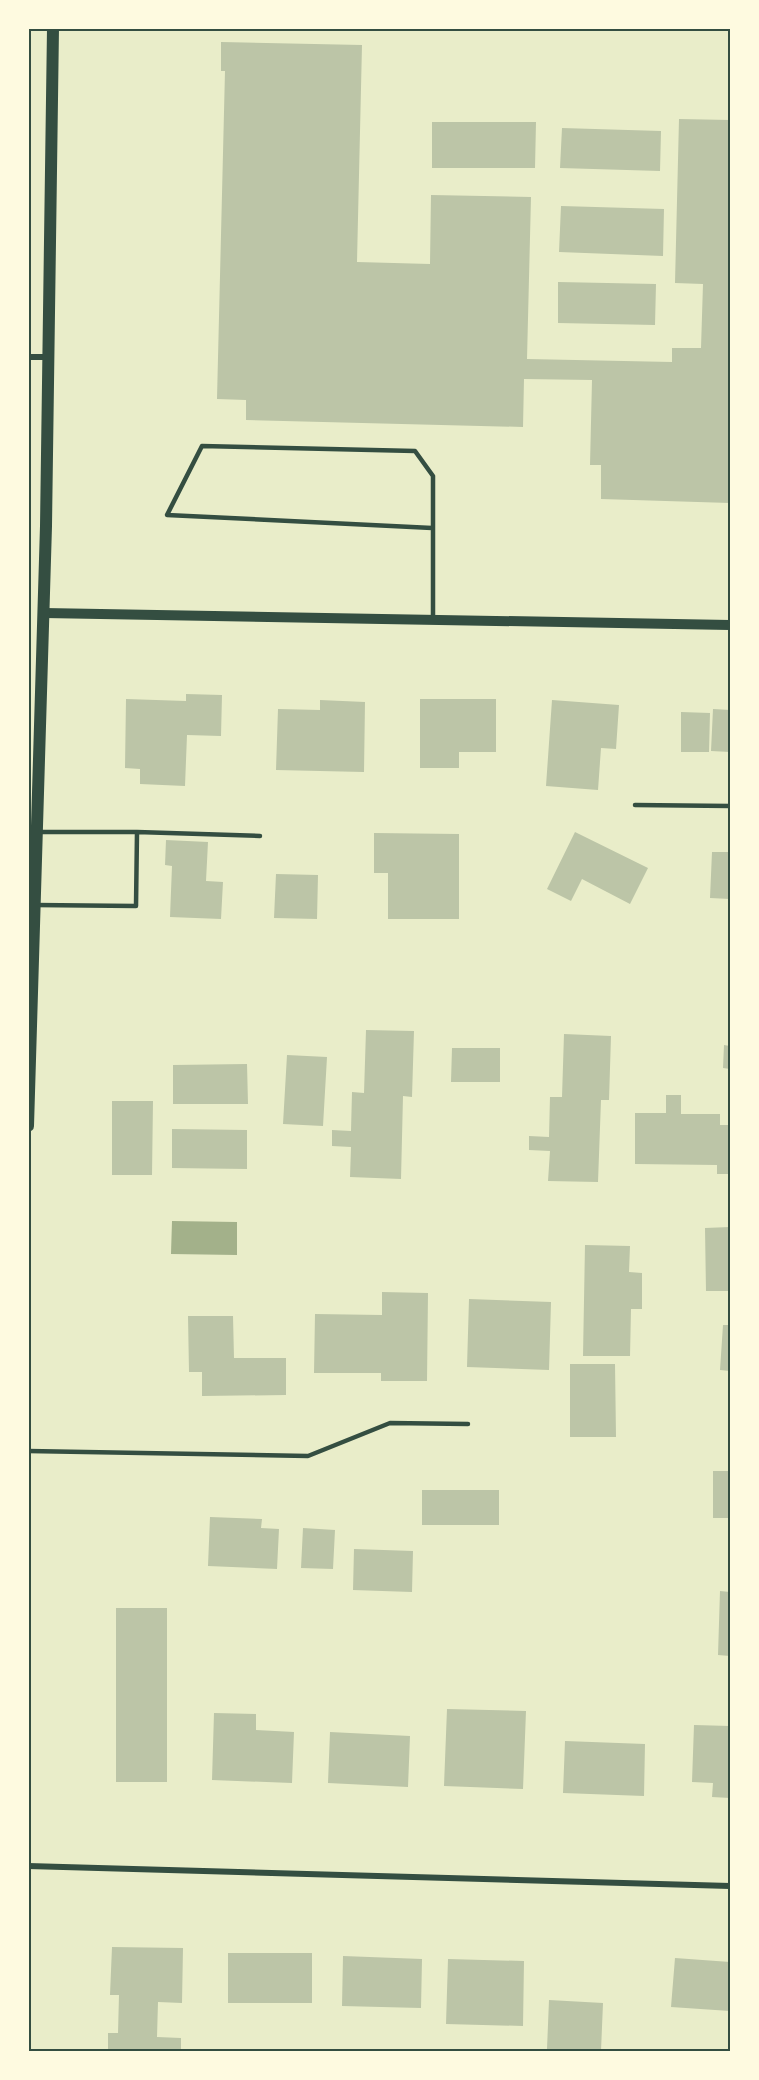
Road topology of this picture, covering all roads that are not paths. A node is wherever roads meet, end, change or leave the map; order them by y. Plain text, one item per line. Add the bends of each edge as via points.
1 (53, 28) edge
2 (28, 357) edge
3 (50, 357) junction
4 (432, 528) junction
5 (44, 613) junction
6 (433, 620) junction
7 (730, 625) edge
8 (635, 805) dead end
9 (730, 806) edge
10 (35, 827) edge
11 (137, 832) junction
12 (260, 836) dead end
13 (34, 905) junction
14 (28, 1126) edge
15 (468, 1424) dead end
16 (28, 1451) edge
17 (28, 1866) edge
18 (730, 1886) edge

1 - 3 main road
2 - 3 street
3 - 5 main road
4 - 4 lane via 433,476 415,451 202,446 168,515
4 - 6 lane
5 - 6 street
5 - 10 main road
6 - 7 street
8 - 9 lane
10 - 11 lane
10 - 13 main road
11 - 12 lane
11 - 13 lane via 136,906
13 - 14 main road
15 - 16 lane via 390,1423 308,1456
17 - 18 street

